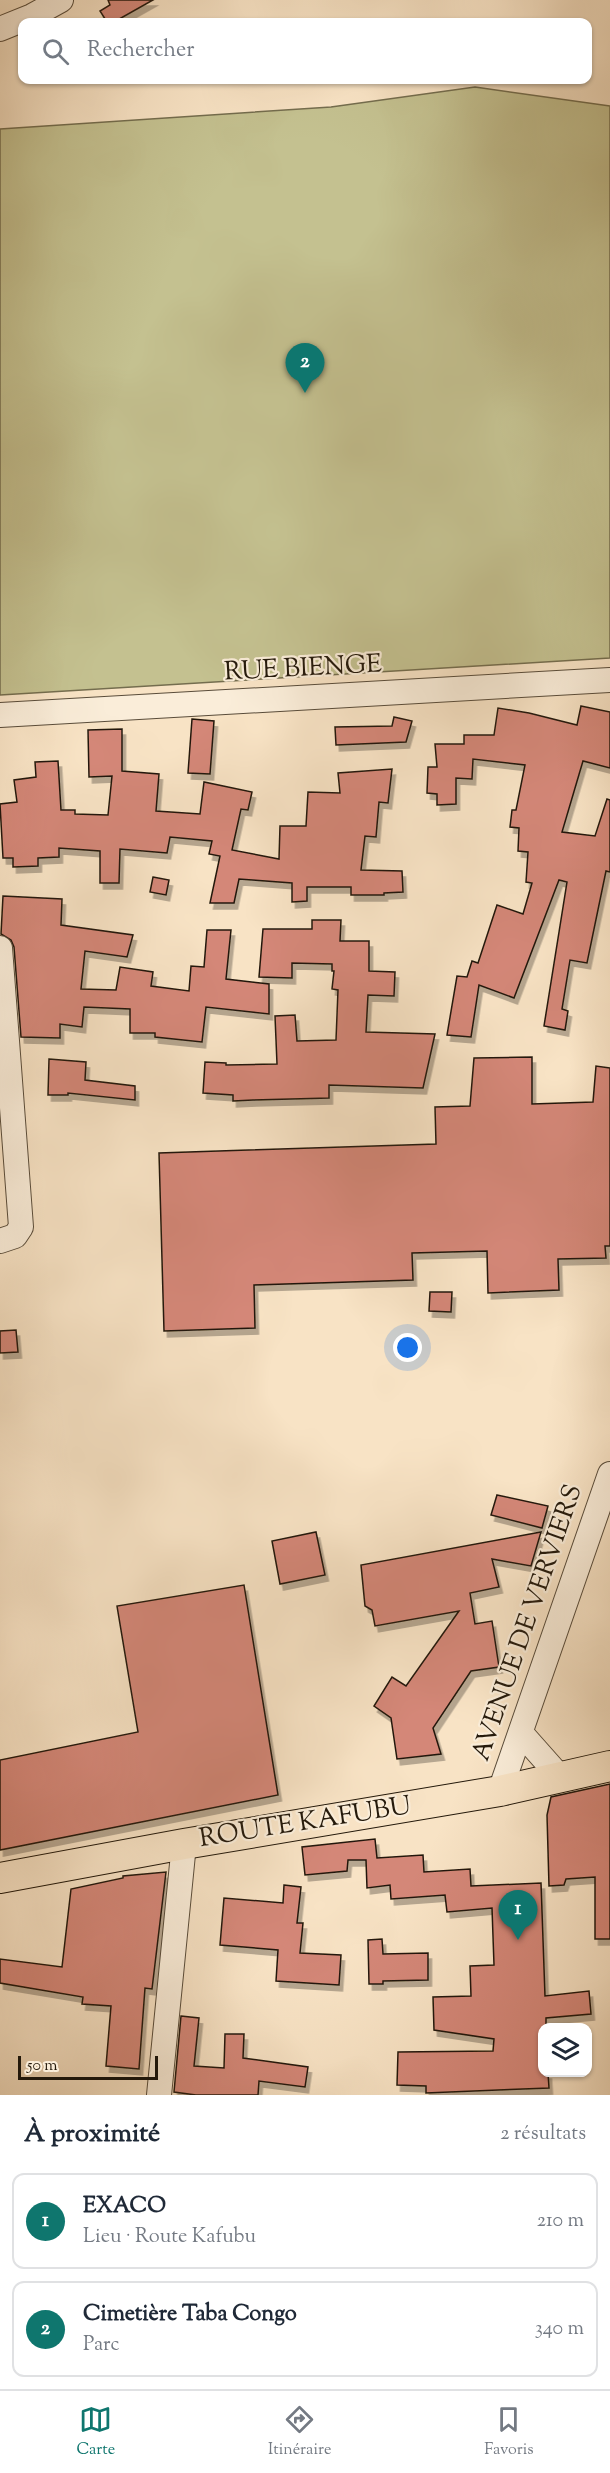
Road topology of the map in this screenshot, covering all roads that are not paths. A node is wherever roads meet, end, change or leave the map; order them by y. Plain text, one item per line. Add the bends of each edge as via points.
1 (61, 0) edge
2 (28, 18) edge
3 (18, 22) edge
4 (0, 29) edge
5 (610, 680) edge
6 (0, 715) edge
7 (0, 948) edge
8 (0, 1240) edge
9 (610, 1474) edge
10 (521, 1733) junction
11 (610, 1766) edge
12 (560, 1777) junction
13 (500, 1791) junction
14 (184, 1844) junction
15 (0, 1878) edge
16 (159, 2095) edge

1 - 2 street
3 - 4 street
5 - 6 street, RUE BIENGE
7 - 8 street via 21,1227 15,1236
9 - 10 street, AVENUE DE VERVIERS
10 - 12 street
10 - 13 street, AVENUE DE VERVIERS
11 - 12 main road, ROUTE KAFUBU
12 - 13 main road, ROUTE KAFUBU
13 - 14 main road, ROUTE KAFUBU
14 - 15 main road, ROUTE KAFUBU
14 - 16 street

